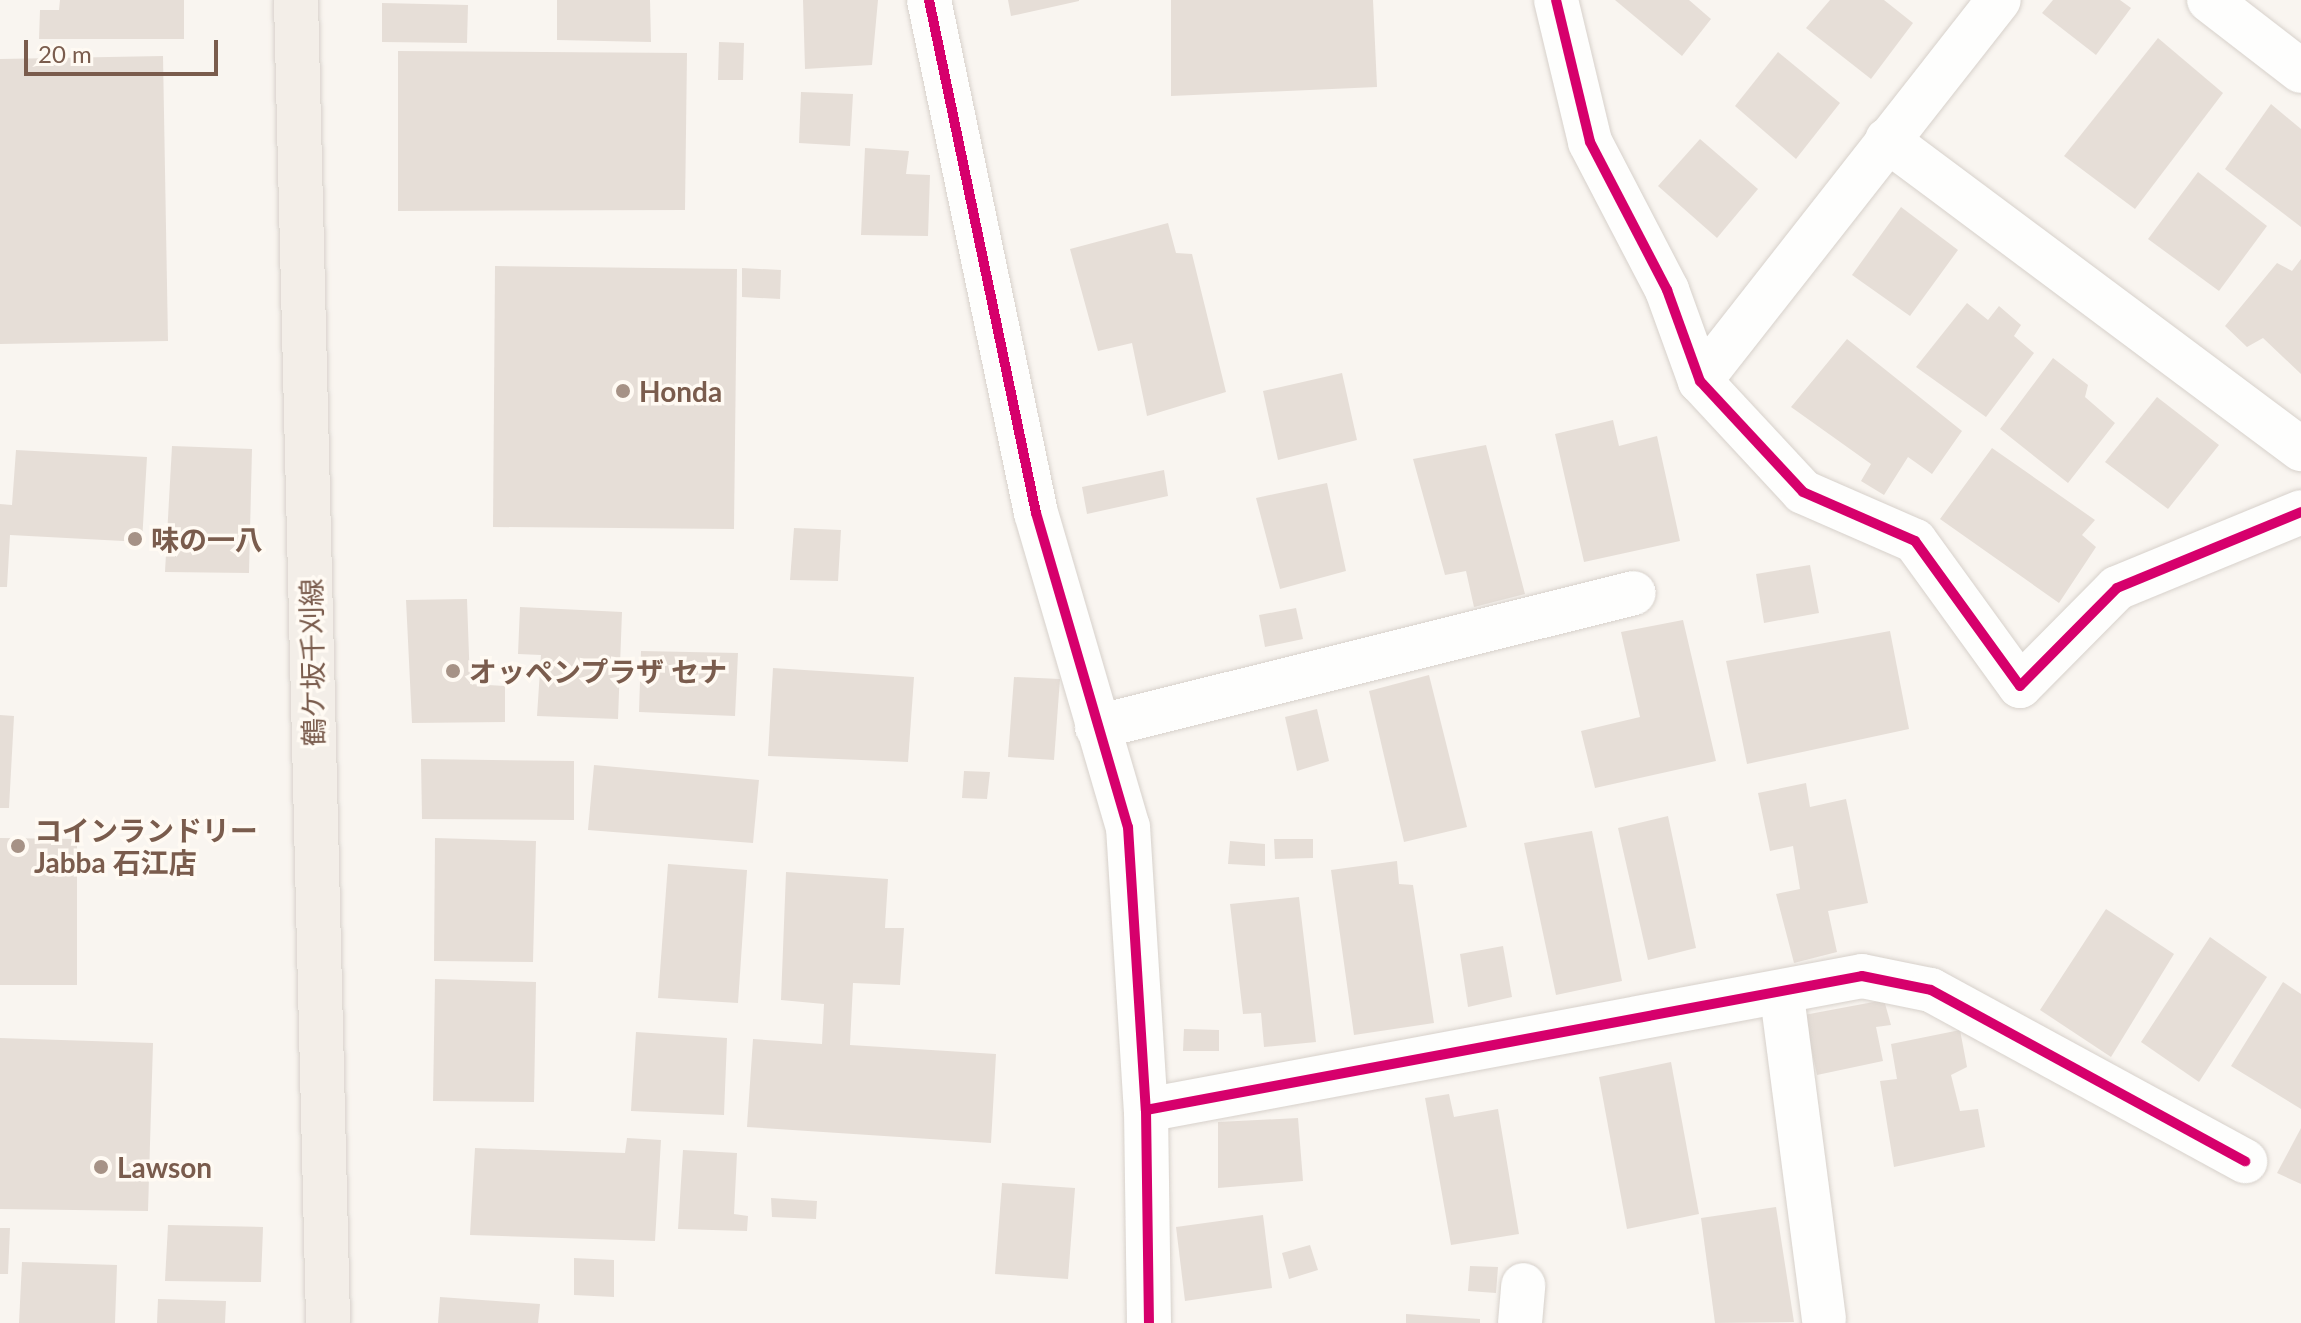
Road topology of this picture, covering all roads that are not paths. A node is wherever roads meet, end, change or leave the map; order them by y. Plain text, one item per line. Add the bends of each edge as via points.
1 (296, 0) edge
2 (929, 0) edge
3 (1556, 0) edge
4 (1999, 0) edge
5 (2209, 0) edge
6 (2301, 71) edge
7 (1887, 140) junction
8 (1700, 381) junction
9 (2301, 449) edge
10 (2301, 512) edge
11 (1634, 593) dead end
12 (1097, 727) junction
13 (1782, 996) junction
14 (1146, 1110) junction
15 (2245, 1161) dead end
16 (1824, 1319) dead end
17 (328, 1323) edge
18 (1149, 1323) edge

1 - 17 main road, 鶴ケ坂千刈線
2 - 12 street via 1036,513
3 - 8 street via 1590,142 1667,290
4 - 7 street
5 - 6 street
7 - 8 street
7 - 9 street
8 - 10 street via 1803,492 1915,541 2020,686 2117,588
11 - 12 street
12 - 14 street via 1128,827
13 - 14 street
13 - 15 street via 1862,976 1931,990
13 - 16 street
14 - 18 street

